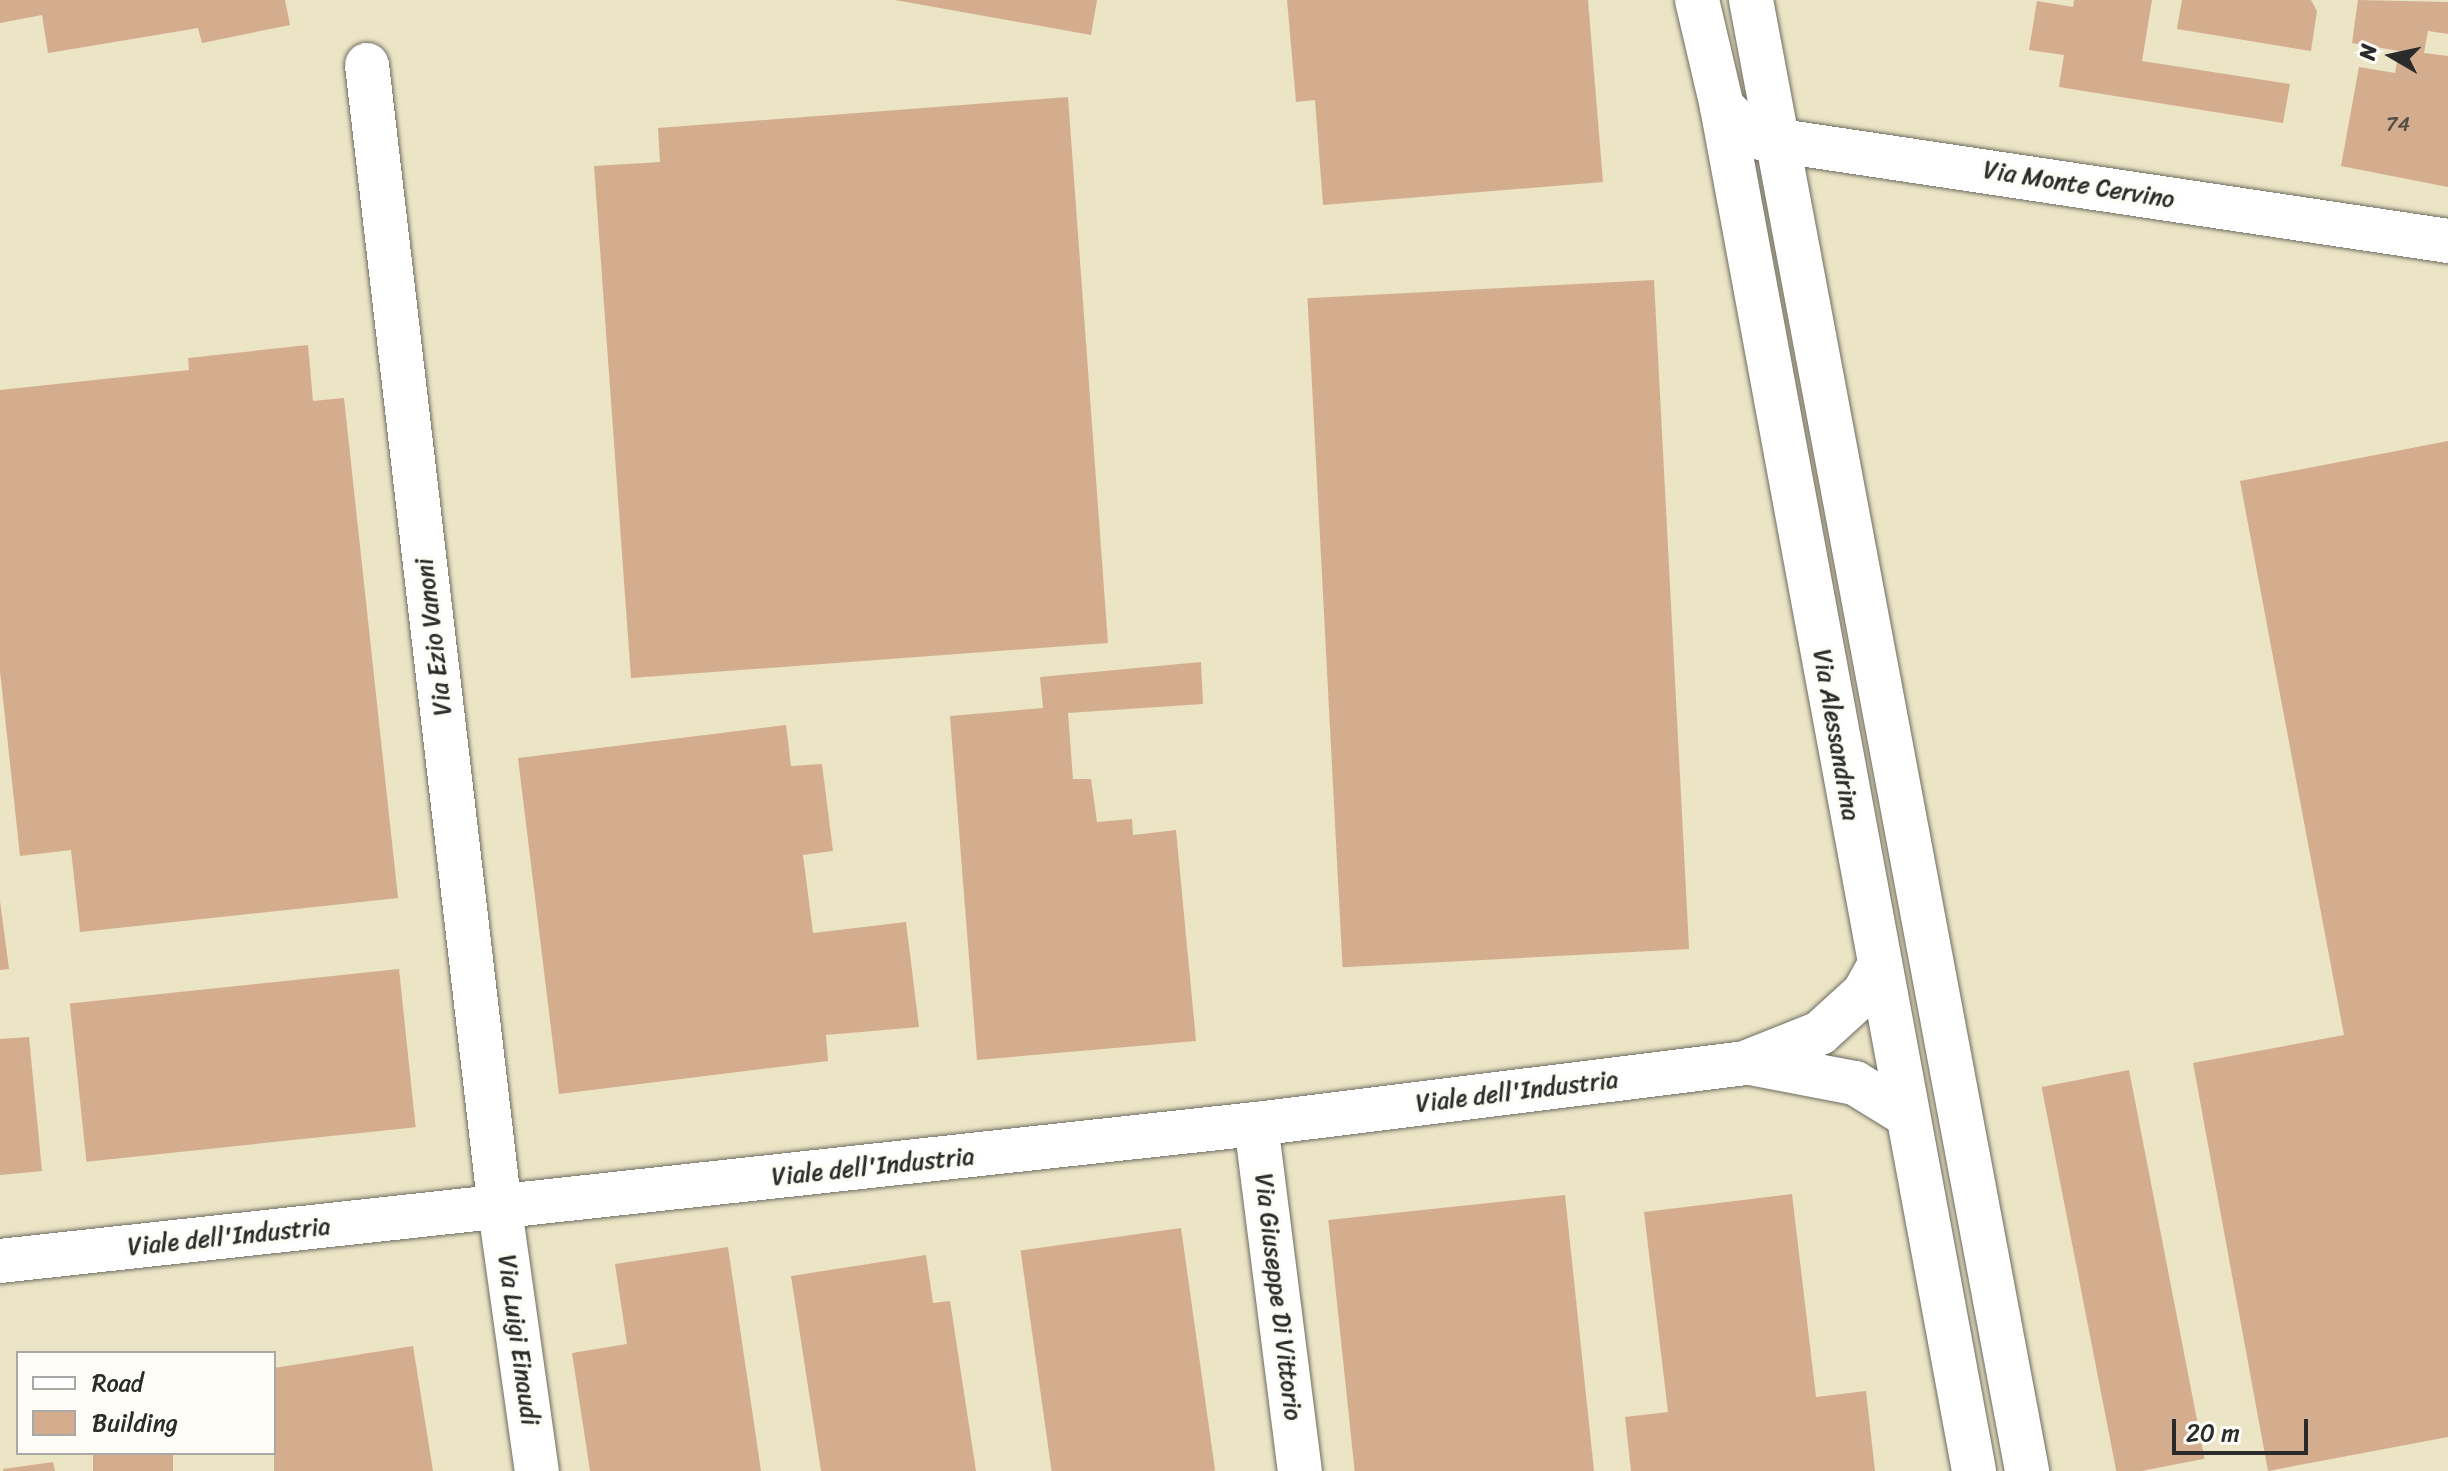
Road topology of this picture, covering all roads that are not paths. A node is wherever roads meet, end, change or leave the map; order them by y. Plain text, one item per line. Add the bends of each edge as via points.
1 (1697, 0) edge
2 (1751, 0) edge
3 (367, 65) dead end
4 (1722, 107) junction
5 (1778, 140) junction
6 (2448, 241) edge
7 (1879, 966) junction
8 (1745, 1063) junction
9 (1907, 1115) junction
10 (1256, 1124) junction
11 (500, 1209) junction
12 (0, 1261) edge
13 (537, 1471) edge
14 (1300, 1471) edge
15 (1974, 1471) edge
16 (2027, 1471) edge

1 - 4 street, Via Alessandrina
2 - 5 street
3 - 11 street, Via Ezio Vanoni
4 - 5 street, Via Monte Cervino via 1754,137
4 - 7 street, Via Alessandrina
5 - 6 street, Via Monte Cervino
5 - 16 street
7 - 8 street, Viale dell'Industria via 1864,993 1820,1033
7 - 9 street, Via Alessandrina
8 - 9 street, Viale dell'Industria via 1788,1066 1855,1083
8 - 10 street, Viale dell'Industria
9 - 15 street, Via Alessandrina
10 - 11 street, Viale dell'Industria
10 - 14 street, Via Giuseppe Di Vittorio
11 - 12 street, Viale dell'Industria
11 - 13 street, Via Luigi Einaudi

